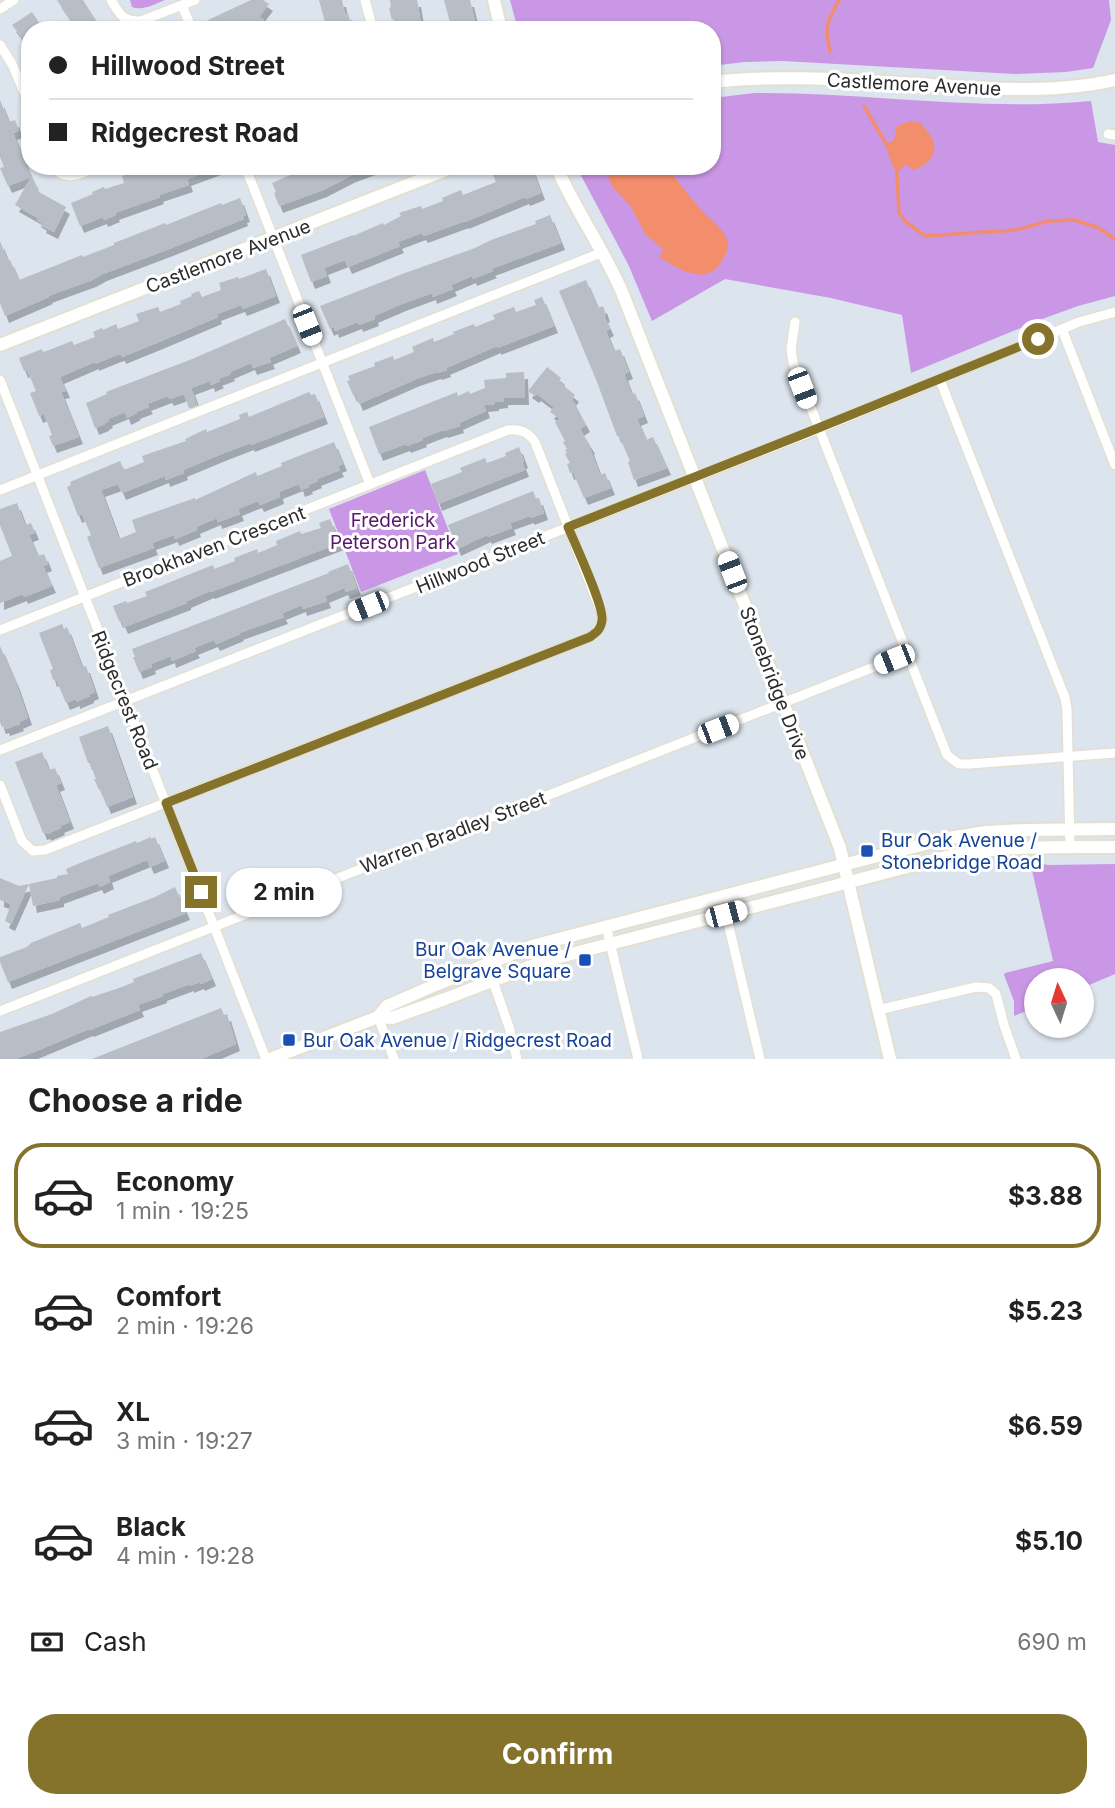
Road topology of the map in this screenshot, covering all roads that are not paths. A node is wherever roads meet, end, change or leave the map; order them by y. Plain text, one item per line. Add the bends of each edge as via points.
1 (14, 0) edge
2 (111, 0) edge
3 (195, 0) edge
4 (365, 0) edge
5 (494, 0) edge
6 (182, 5) junction
7 (0, 9) edge
8 (188, 21) edge
9 (371, 21) edge
10 (499, 21) edge
11 (0, 45) edge
12 (1115, 80) edge
13 (721, 81) edge
14 (21, 85) edge
15 (248, 175) edge
16 (433, 175) edge
17 (560, 175) edge
18 (273, 238) junction
19 (603, 252) junction
20 (1115, 312) edge
21 (795, 322) dead end
22 (1062, 329) junction
23 (0, 345) edge
24 (323, 364) junction
25 (0, 380) edge
26 (940, 380) junction
27 (818, 428) junction
28 (1115, 465) edge
29 (38, 475) junction
30 (695, 477) junction
31 (370, 484) junction
32 (0, 490) edge
33 (568, 527) junction
34 (85, 596) junction
35 (0, 630) edge
36 (907, 654) junction
37 (126, 701) junction
38 (783, 703) junction
39 (0, 750) edge
40 (1115, 753) edge
41 (1069, 757) junction
42 (0, 785) edge
43 (166, 803) junction
44 (1070, 829) junction
45 (1115, 829) edge
46 (1115, 846) edge
47 (1070, 847) junction
48 (844, 865) junction
49 (848, 882) junction
50 (726, 914) junction
51 (214, 926) junction
52 (606, 926) junction
53 (610, 944) junction
54 (493, 981) junction
55 (878, 1010) junction
56 (0, 1011) edge
57 (378, 1017) junction
58 (268, 1059) edge
59 (394, 1059) edge
60 (517, 1059) edge
61 (638, 1059) edge
62 (760, 1059) edge
63 (890, 1059) edge
64 (1016, 1059) edge

1 - 7 street
2 - 6 street via 119,13 132,21
3 - 6 street
4 - 9 street
5 - 10 street
6 - 8 street
11 - 14 street
12 - 13 street, Castlemore Avenue via 1032,90 782,77
15 - 18 street
16 - 18 street, Castlemore Avenue
17 - 19 street, Stonebridge Drive
18 - 23 street, Castlemore Avenue
18 - 24 street
19 - 24 street
19 - 30 street, Stonebridge Drive
20 - 22 street, Hillwood Street
21 - 27 street via 791,356
22 - 26 street, Hillwood Street
22 - 28 street
24 - 29 street
24 - 31 street
25 - 29 street, Ridgecrest Road
26 - 27 street, Hillwood Street
26 - 41 street via 1065,698
27 - 30 street, Hillwood Street
27 - 36 street
29 - 32 street
29 - 34 street, Ridgecrest Road
30 - 33 street, Hillwood Street
30 - 38 street, Stonebridge Drive
31 - 33 street, Brookhaven Crescent via 516,429 536,442
31 - 34 street, Brookhaven Crescent
33 - 37 street, Hillwood Street
33 - 43 street via 602,614 598,630 590,637
34 - 35 street, Brookhaven Crescent
34 - 37 street, Ridgecrest Road
36 - 38 street, Warren Bradley Street
36 - 41 street via 951,759 969,764
37 - 39 street, Hillwood Street
37 - 43 street, Ridgecrest Road
38 - 48 street, Stonebridge Drive
38 - 51 street, Warren Bradley Street
40 - 41 street
41 - 44 street
42 - 43 street via 22,841 33,851
43 - 51 street, Ridgecrest Road
44 - 45 street
44 - 47 street
44 - 48 street via 965,835
46 - 47 street
47 - 49 street via 967,853
48 - 49 street, Stonebridge Drive
48 - 52 street
49 - 50 street
49 - 55 street, Stonebridge Drive
50 - 53 street
50 - 62 street
51 - 56 street, Warren Bradley Street
51 - 58 street, Ridgecrest Road
52 - 53 street
52 - 57 street via 492,962 387,1006
53 - 54 street via 544,961
53 - 61 street
54 - 57 street via 392,1018
54 - 60 street
55 - 63 street, Stonebridge Drive
55 - 64 street via 976,987 989,988 999,1000
57 - 58 street
57 - 59 street

